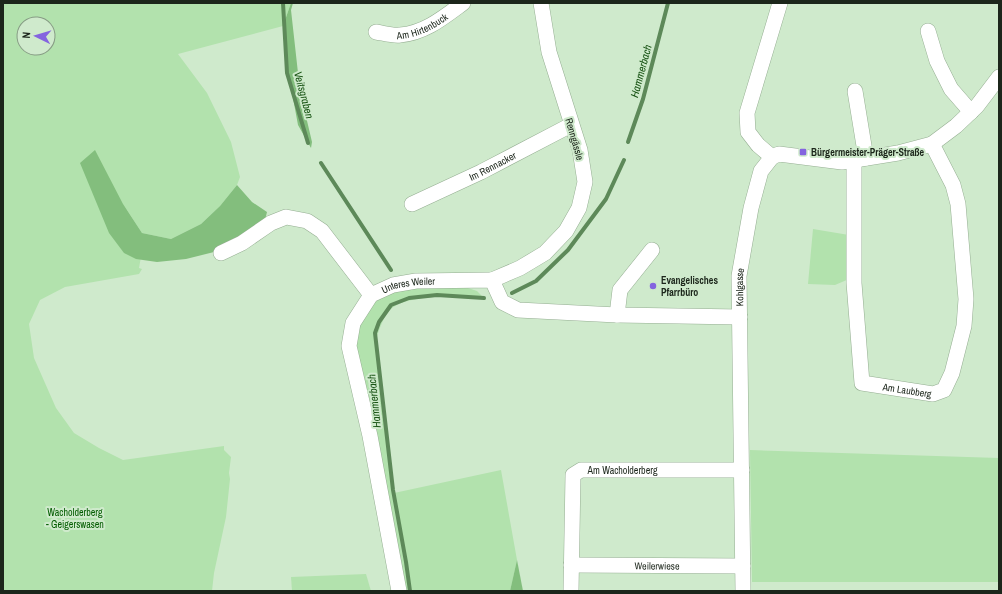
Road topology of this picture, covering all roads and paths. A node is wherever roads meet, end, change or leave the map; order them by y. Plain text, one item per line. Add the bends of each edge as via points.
1 (463, 3) edge
2 (541, 3) edge
3 (780, 3) edge
4 (928, 31) dead end
5 (376, 32) dead end
6 (999, 77) edge
7 (855, 91) dead end
8 (971, 112) junction
9 (571, 125) junction
10 (932, 144) junction
11 (772, 157) junction
12 (860, 159) junction
13 (412, 204) dead end
14 (652, 250) dead end
15 (221, 253) dead end
16 (492, 280) junction
17 (371, 295) junction
18 (617, 315) junction
19 (740, 317) junction
20 (742, 470) junction
21 (571, 564) junction
22 (743, 566) junction
23 (399, 591) edge
24 (571, 591) edge
25 (743, 591) edge

1 - 5 street, Am Hirtenbuck via 420,31 400,35
2 - 9 street, Renngässle via 550,52
3 - 11 street via 747,113 748,132
4 - 8 street via 937,61 951,89
6 - 8 street
7 - 12 street
8 - 10 street
9 - 13 street, Im Rennacker via 481,172
9 - 16 street, Renngässle via 580,150 585,182 579,208 566,231 545,253 520,268
10 - 12 street
10 - 12 street, Am Laubberg via 952,185 958,204 966,300 964,326 952,373 944,390 933,394 862,383 854,283
11 - 12 street via 779,154 842,162
11 - 19 street, Kohlgasse via 761,171 751,208 739,276
14 - 18 street via 620,290
15 - 17 street via 242,243 271,223 286,217 307,221 322,231
16 - 17 street, Unteres Weiler via 416,282 393,285
16 - 18 street via 502,302 518,310
17 - 23 street, Unteres Weiler via 352,323 349,346 370,436
18 - 19 street
19 - 20 street, Kohlgasse
20 - 21 street, Am Wacholderberg via 581,470 573,475
20 - 22 street, Kohlgasse
21 - 22 street, Weilerwiese
21 - 24 street, Am Wacholderberg
22 - 25 street, Kohlgasse

